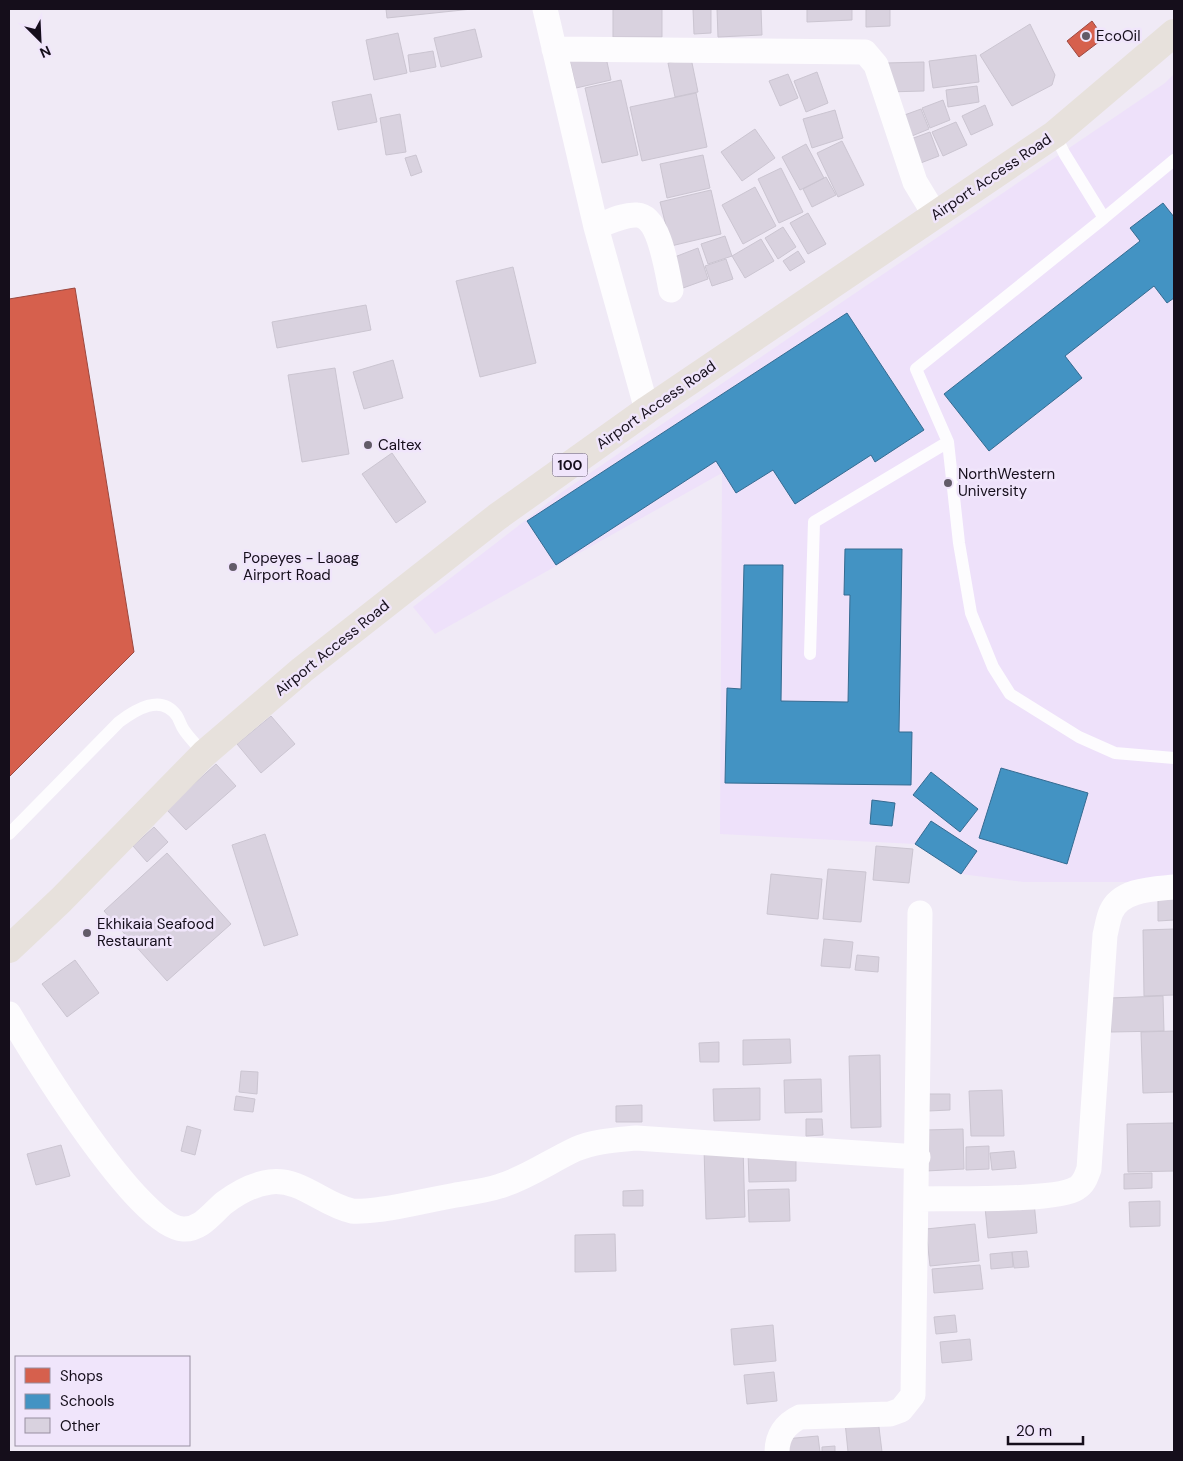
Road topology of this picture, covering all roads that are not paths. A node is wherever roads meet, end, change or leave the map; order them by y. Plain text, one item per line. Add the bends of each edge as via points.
1 (545, 9) edge
2 (1174, 33) edge
3 (554, 49) junction
4 (1055, 134) junction
5 (1174, 160) edge
6 (935, 215) junction
7 (1104, 218) junction
8 (596, 227) junction
9 (671, 290) dead end
10 (647, 410) junction
11 (948, 442) junction
12 (810, 654) dead end
13 (204, 754) junction
14 (1174, 758) edge
15 (9, 834) edge
16 (1174, 887) edge
17 (920, 913) dead end
18 (9, 950) edge
19 (9, 1014) edge
20 (918, 1157) junction
21 (917, 1199) junction
22 (777, 1452) edge

1 - 3 street
2 - 4 main road, Airport Access Road / 100
3 - 6 street via 865,52 876,65 915,182
3 - 8 street
4 - 6 main road, Airport Access Road / 100
4 - 7 lane
5 - 7 lane
6 - 10 main road, Airport Access Road / 100
7 - 11 lane via 916,369
8 - 9 street via 625,216 639,214 648,219 658,234
8 - 10 street
10 - 13 main road, Airport Access Road / 100 via 490,523 302,670
11 - 12 lane via 814,522
11 - 14 lane via 970,613 993,667 1010,694 1079,737 1115,753
13 - 15 lane via 167,707 153,705 137,709 119,722
13 - 18 main road, Airport Access Road / 100
16 - 21 street via 1141,890 1112,910 1105,935 1089,1169 1085,1181 1077,1188 1049,1196
17 - 20 street
19 - 20 street via 48,1078 126,1186 171,1225 182,1230 201,1224 226,1202 250,1188 269,1182 289,1183 354,1211 384,1209 500,1186 541,1169 576,1149 601,1141 636,1138
20 - 21 street
21 - 22 street via 913,1395 901,1410 890,1414 800,1418 782,1431

